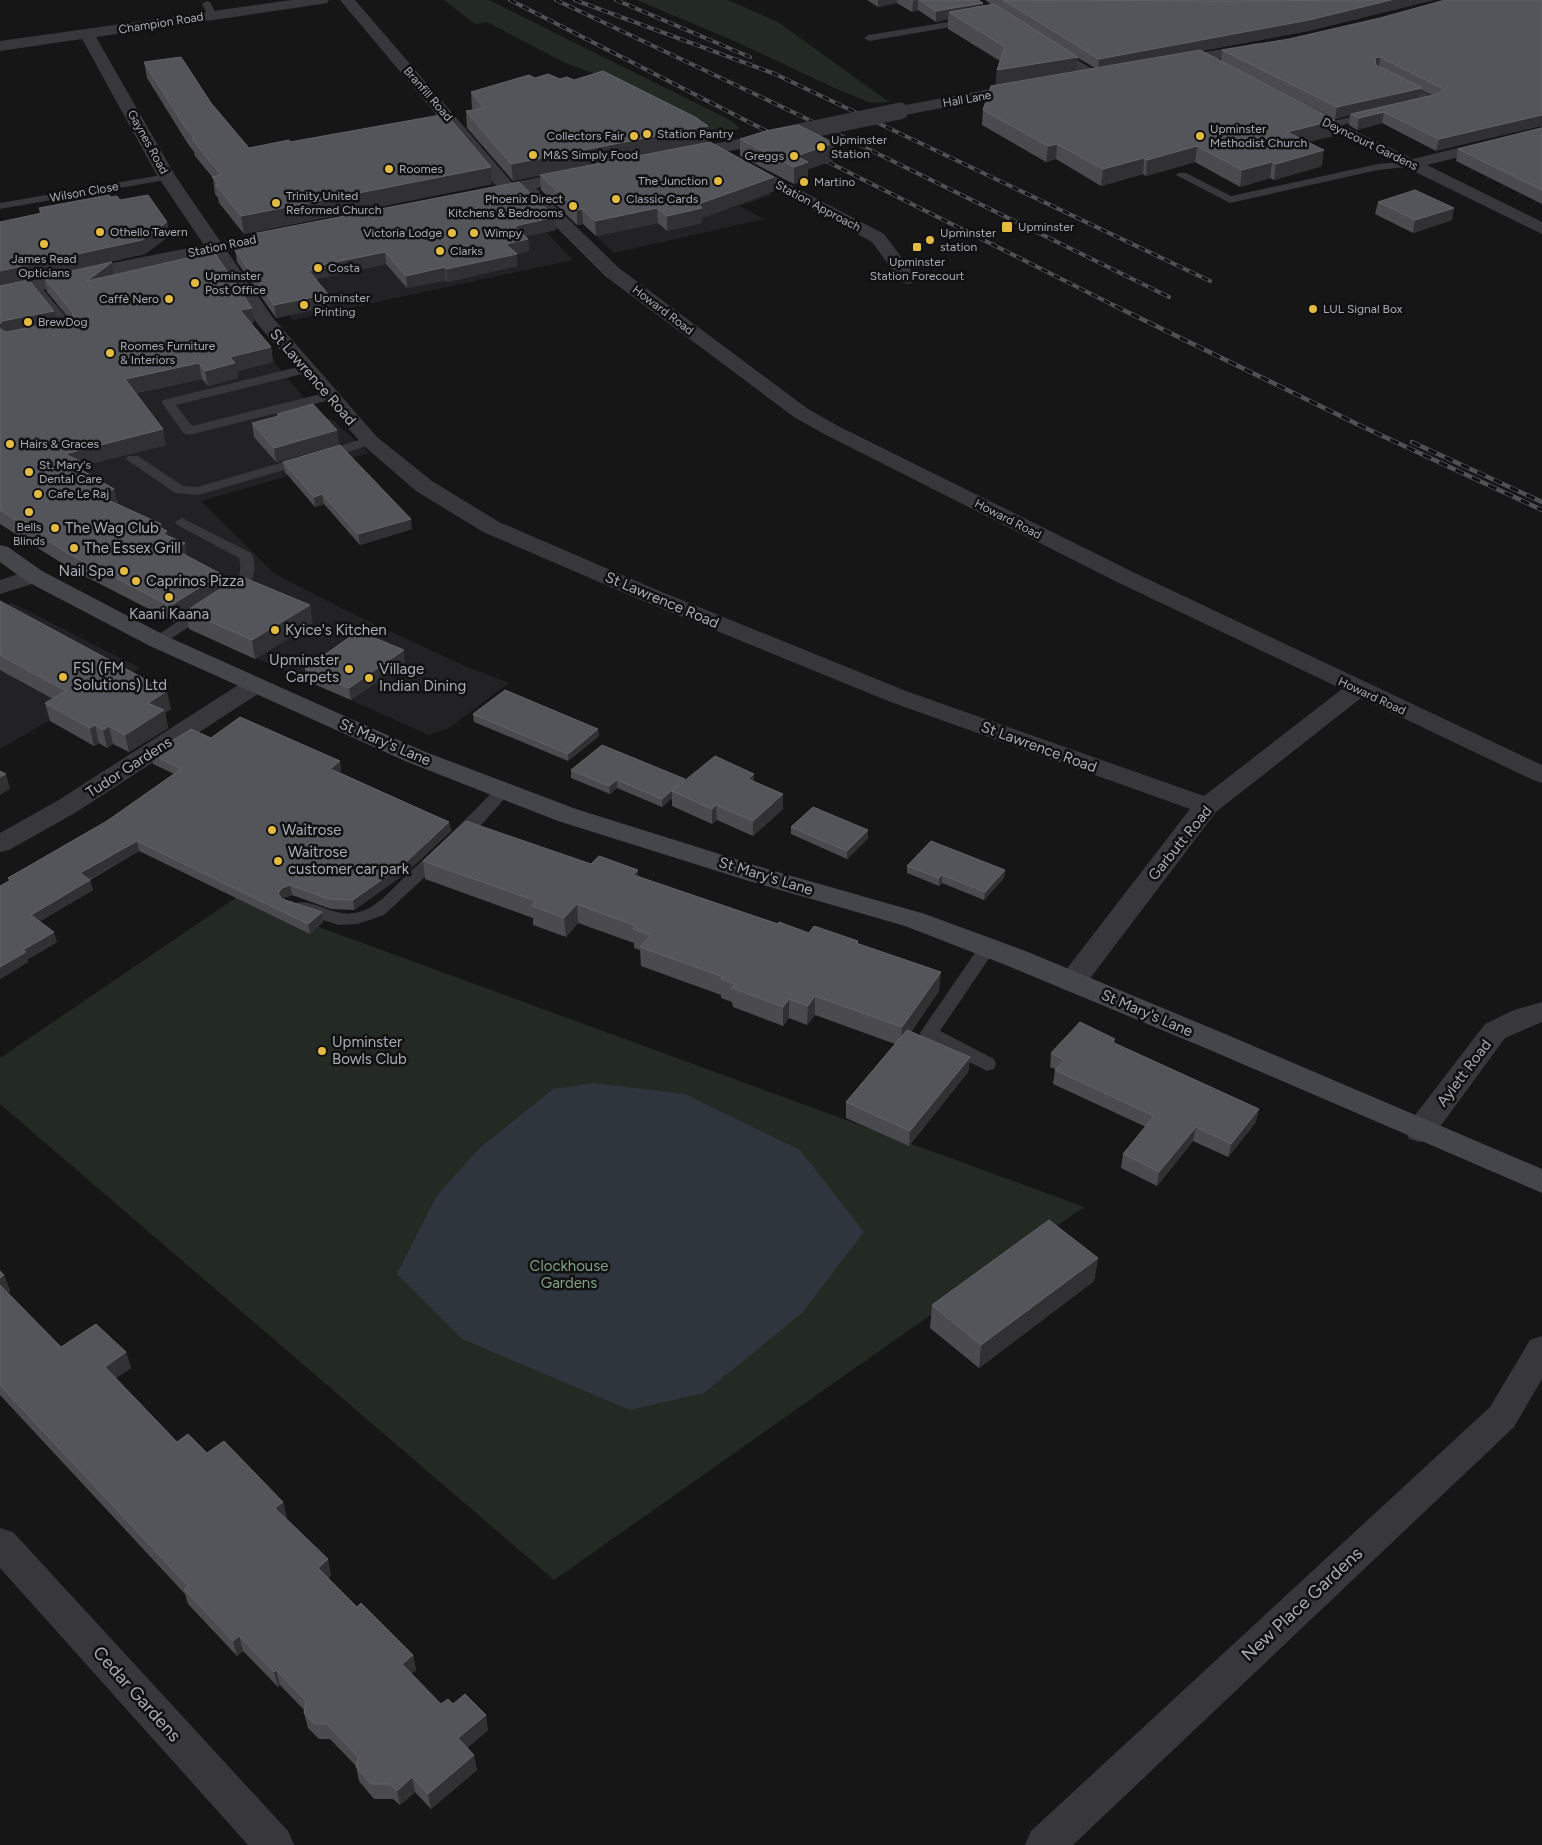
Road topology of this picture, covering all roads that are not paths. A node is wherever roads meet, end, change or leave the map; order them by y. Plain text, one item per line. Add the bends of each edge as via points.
1 (322, 0) edge
2 (347, 0) edge
3 (208, 6) edge
4 (978, 19) edge
5 (87, 34) junction
6 (1029, 36) edge
7 (868, 38) dead end
8 (1277, 44) edge
9 (0, 46) edge
10 (1199, 58) junction
11 (1162, 64) edge
12 (1225, 71) edge
13 (1110, 73) edge
14 (1093, 76) junction
15 (1387, 77) edge
16 (1074, 79) edge
17 (1037, 86) edge
18 (1286, 102) edge
19 (1406, 107) edge
20 (1387, 112) edge
21 (1329, 125) junction
22 (1542, 132) edge
23 (713, 149) junction
24 (668, 158) edge
25 (1412, 164) junction
26 (590, 173) edge
27 (1182, 175) dead end
28 (167, 177) junction
29 (516, 187) junction
30 (471, 196) edge
31 (0, 206) edge
32 (310, 228) edge
33 (1542, 229) edge
34 (214, 248) junction
35 (908, 278) dead end
36 (34, 286) junction
37 (0, 294) edge
38 (46, 334) edge
39 (306, 369) junction
40 (329, 396) junction
41 (370, 441) junction
42 (133, 459) dead end
43 (182, 522) dead end
44 (0, 552) edge
45 (34, 576) junction
46 (0, 587) edge
47 (158, 641) junction
48 (255, 685) junction
49 (1358, 689) junction
50 (1542, 776) edge
51 (503, 791) junction
52 (1208, 806) junction
53 (0, 844) edge
54 (291, 903) edge
55 (987, 948) junction
56 (1072, 982) junction
57 (1542, 1012) edge
58 (987, 1064) dead end
59 (1420, 1131) junction
60 (1542, 1182) edge
61 (1542, 1349) edge
62 (0, 1542) edge
63 (274, 1845) edge
64 (1045, 1845) edge

1 - 3 street, Champion Road
2 - 29 street, Branfill Road via 447,124
3 - 5 street, Champion Road
4 - 7 lane
5 - 9 street, Champion Road
5 - 28 street, Gaynes Road
6 - 14 street
8 - 10 street
10 - 11 street
10 - 12 street
13 - 14 street
14 - 16 street
15 - 19 lane via 1435,101
17 - 23 street, Hall Lane, bridge
18 - 21 street, Deyncourt Gardens
20 - 21 lane
21 - 25 street, Deyncourt Gardens
22 - 25 street
23 - 24 street
23 - 35 street, Station Approach via 878,238
25 - 27 lane via 1378,167 1230,200
25 - 33 street, Deyncourt Gardens
26 - 29 street
28 - 31 lane, Wilson Close
28 - 34 street, Gaynes Road
29 - 30 street
29 - 49 street, Howard Road via 612,272 801,413 1118,574
32 - 34 street, Station Road
34 - 36 street, Station Road
34 - 39 street, St Lawrence Road via 266,322
36 - 37 street, Station Road
36 - 38 lane via 69,329
39 - 40 street, St Lawrence Road
39 - 40 lane via 168,403 189,431
40 - 41 street, St Lawrence Road
41 - 42 lane via 198,491 180,490
41 - 52 street, St Lawrence Road via 424,486 500,530 649,595 897,696
43 - 47 lane via 246,556 249,569 238,589
44 - 45 main road, St Mary's Lane
45 - 46 street
45 - 47 main road, St Mary's Lane
47 - 48 main road, St Mary's Lane
48 - 51 main road, St Mary's Lane via 414,756
48 - 53 street, Tudor Gardens via 66,807
49 - 50 street, Howard Road
49 - 52 street, Garbutt Road
51 - 54 lane via 378,911 362,919 334,920
51 - 55 main road, St Mary's Lane via 576,818 915,920
52 - 56 street, Garbutt Road
55 - 56 main road, St Mary's Lane
55 - 58 lane via 929,1033
56 - 59 main road, St Mary's Lane
57 - 59 street, Aylett Road via 1495,1031
59 - 60 main road, St Mary's Lane
61 - 64 street, New Place Gardens via 1502,1417
62 - 63 street, Cedar Gardens

